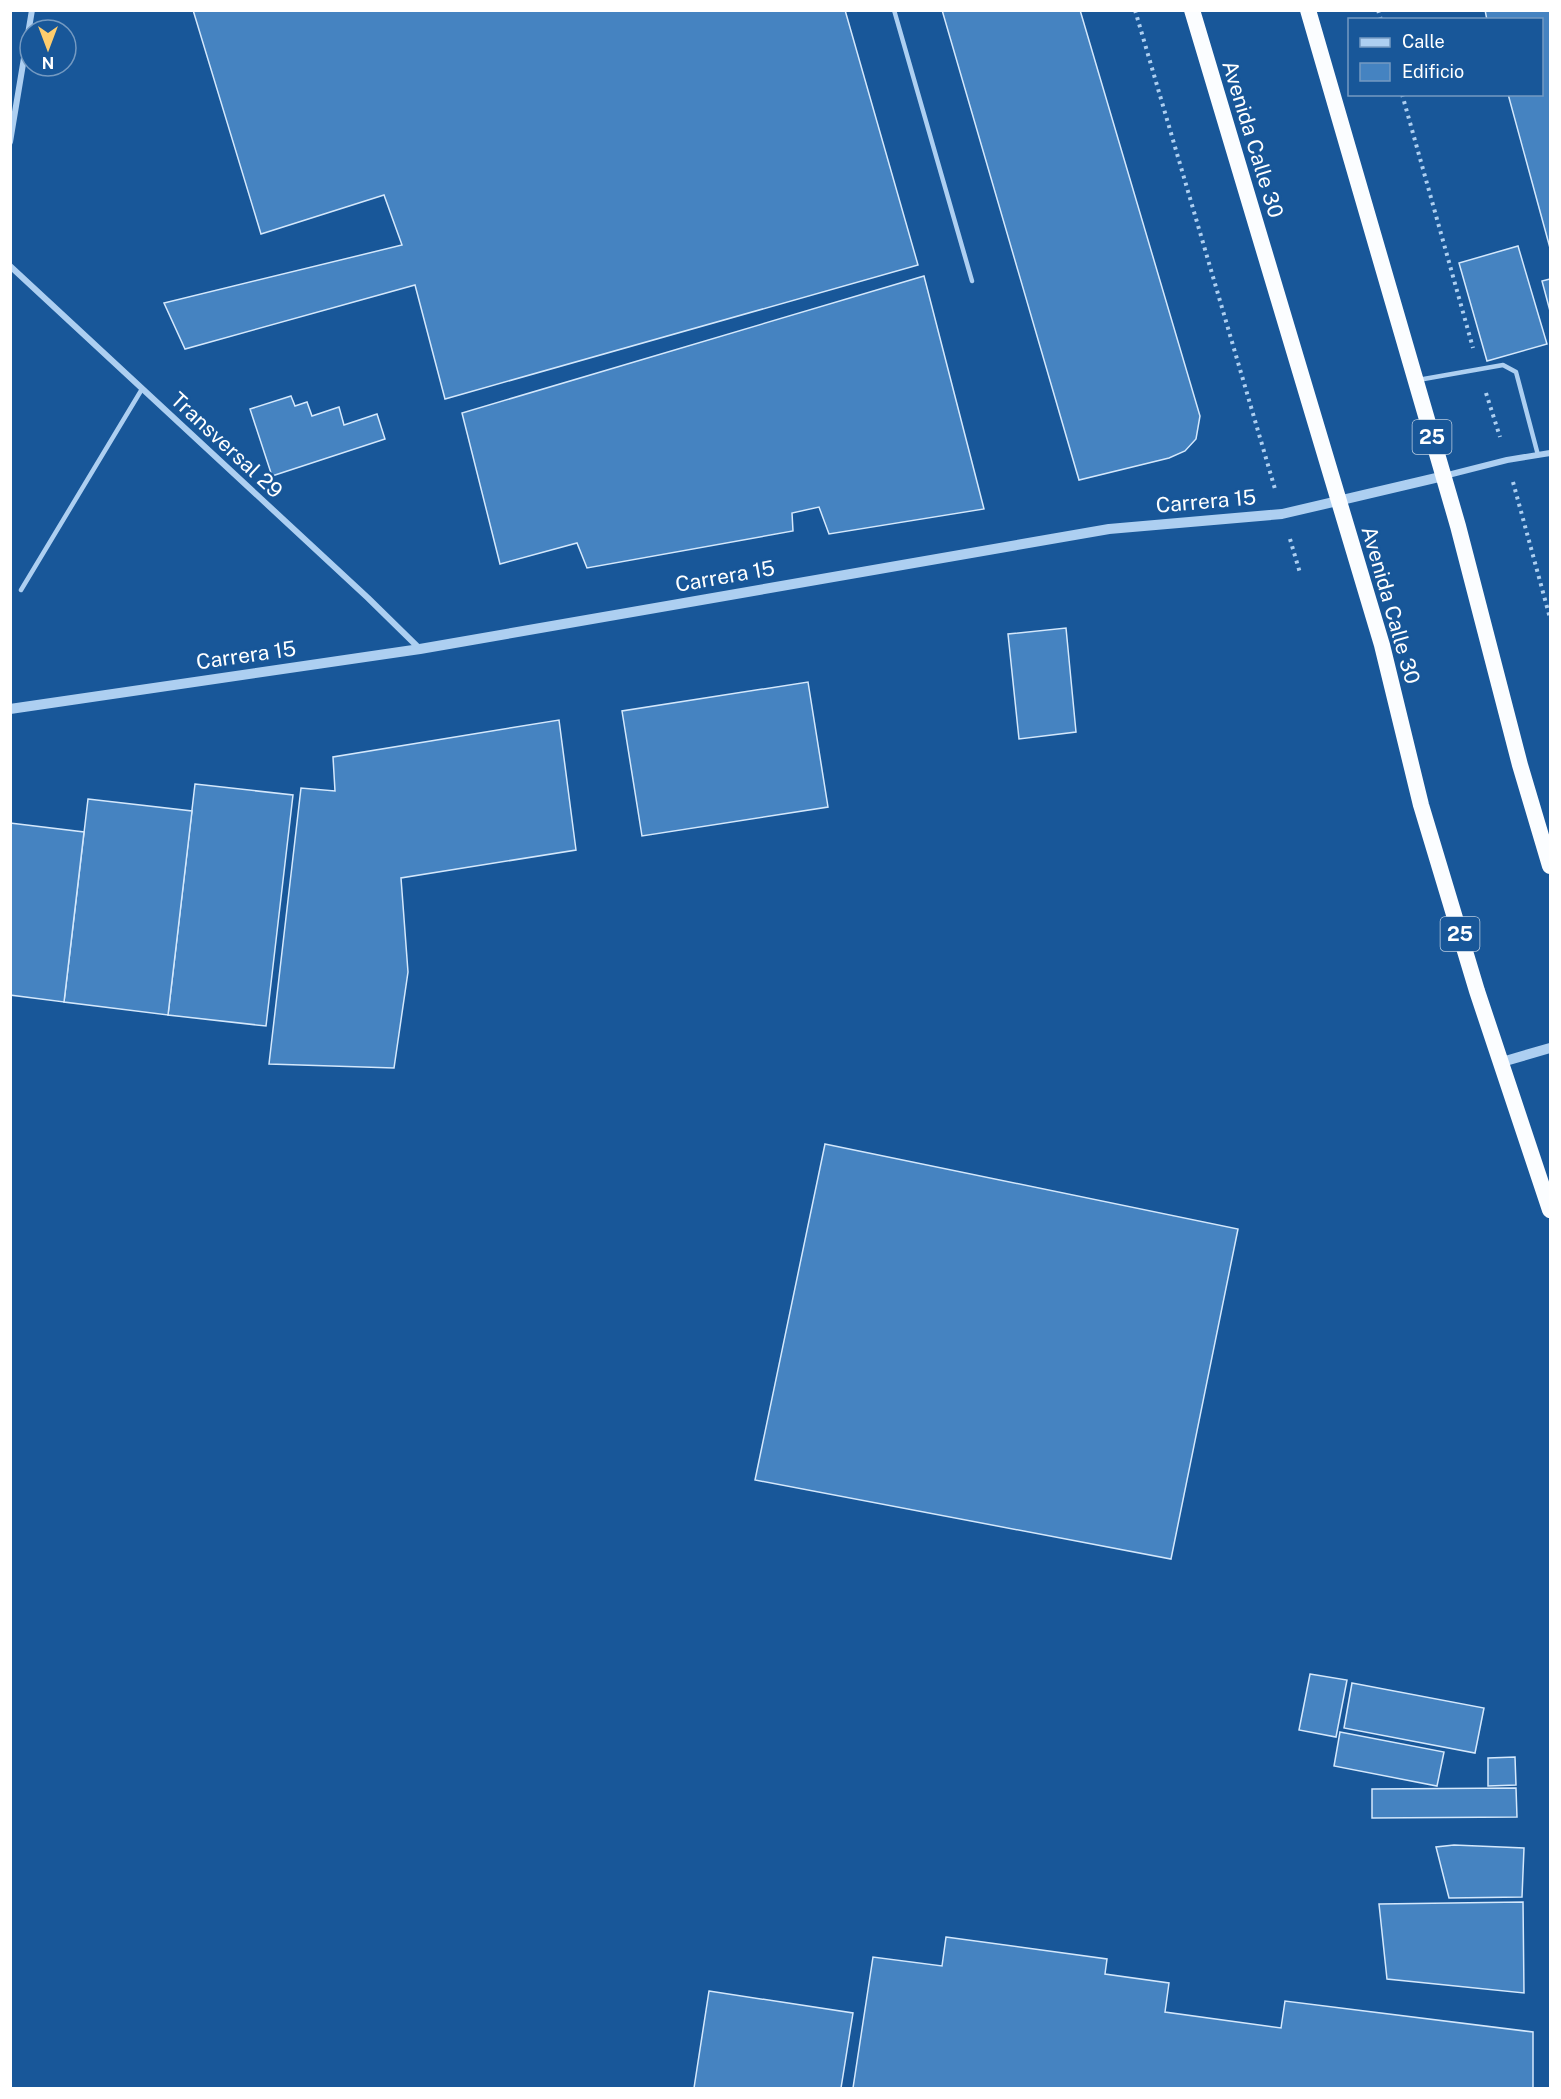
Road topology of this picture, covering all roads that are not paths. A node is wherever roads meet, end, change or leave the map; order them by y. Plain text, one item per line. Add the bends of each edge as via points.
1 (32, 10) edge
2 (894, 10) edge
3 (1192, 10) edge
4 (1308, 10) edge
5 (10, 142) edge
6 (10, 266) edge
7 (972, 281) dead end
8 (1416, 380) junction
9 (142, 389) junction
10 (1551, 453) edge
11 (1539, 455) junction
12 (1444, 476) junction
13 (1337, 499) junction
14 (21, 590) dead end
15 (420, 649) junction
16 (10, 709) edge
17 (1551, 866) edge
18 (1551, 1048) edge
19 (1502, 1062) junction
20 (1551, 1210) edge

1 - 5 street
2 - 7 lane
3 - 13 highway, Avenida Calle 30 / 25
4 - 8 highway, 25
6 - 9 street, Transversal 29
8 - 11 lane via 1503,365 1516,372
8 - 12 highway, 25
9 - 14 lane
9 - 15 street, Transversal 29
10 - 11 street
11 - 12 street
12 - 13 street, Carrera 15
12 - 17 highway, 25 via 1520,765
13 - 15 street, Carrera 15 via 1282,513 1108,529
13 - 19 highway, Avenida Calle 30 / 25 via 1382,645 1421,805
15 - 16 street, Carrera 15
18 - 19 street
19 - 20 highway, Avenida Calle 30 / 25

